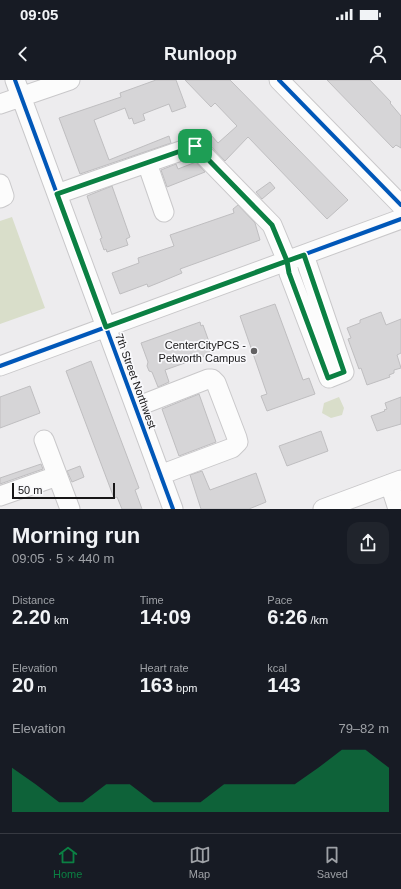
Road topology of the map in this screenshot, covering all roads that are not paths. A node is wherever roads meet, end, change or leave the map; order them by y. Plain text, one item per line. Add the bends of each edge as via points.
1 (15, 80) edge
2 (70, 80) edge
3 (279, 80) edge
4 (22, 98) junction
5 (0, 104) edge
6 (147, 163) junction
7 (0, 184) edge
8 (57, 194) junction
9 (0, 198) edge
10 (401, 206) edge
11 (164, 212) dead end
12 (401, 219) edge
13 (296, 258) junction
14 (106, 327) junction
15 (0, 366) edge
16 (136, 408) junction
17 (44, 440) dead end
18 (160, 475) junction
19 (57, 476) junction
20 (395, 482) edge
21 (0, 496) edge
22 (70, 509) edge
23 (173, 509) edge
24 (323, 509) edge
25 (398, 509) edge

1 - 4 street, 7th Street Northwest
2 - 4 street
3 - 10 street
4 - 5 street
4 - 8 street, 7th Street Northwest
6 - 8 street
6 - 11 street
6 - 13 street via 195,146 272,225
7 - 9 street via 4,196
8 - 14 street, 7th Street Northwest
12 - 13 street
13 - 13 street via 289,273 328,378 344,372
13 - 14 street
14 - 15 street
14 - 16 street, 7th Street Northwest
16 - 18 street, 7th Street Northwest
16 - 18 street via 212,379 216,383 237,438 238,442 232,448
17 - 19 street
18 - 23 street, 7th Street Northwest
19 - 21 street
19 - 22 street
20 - 24 street
20 - 25 street

